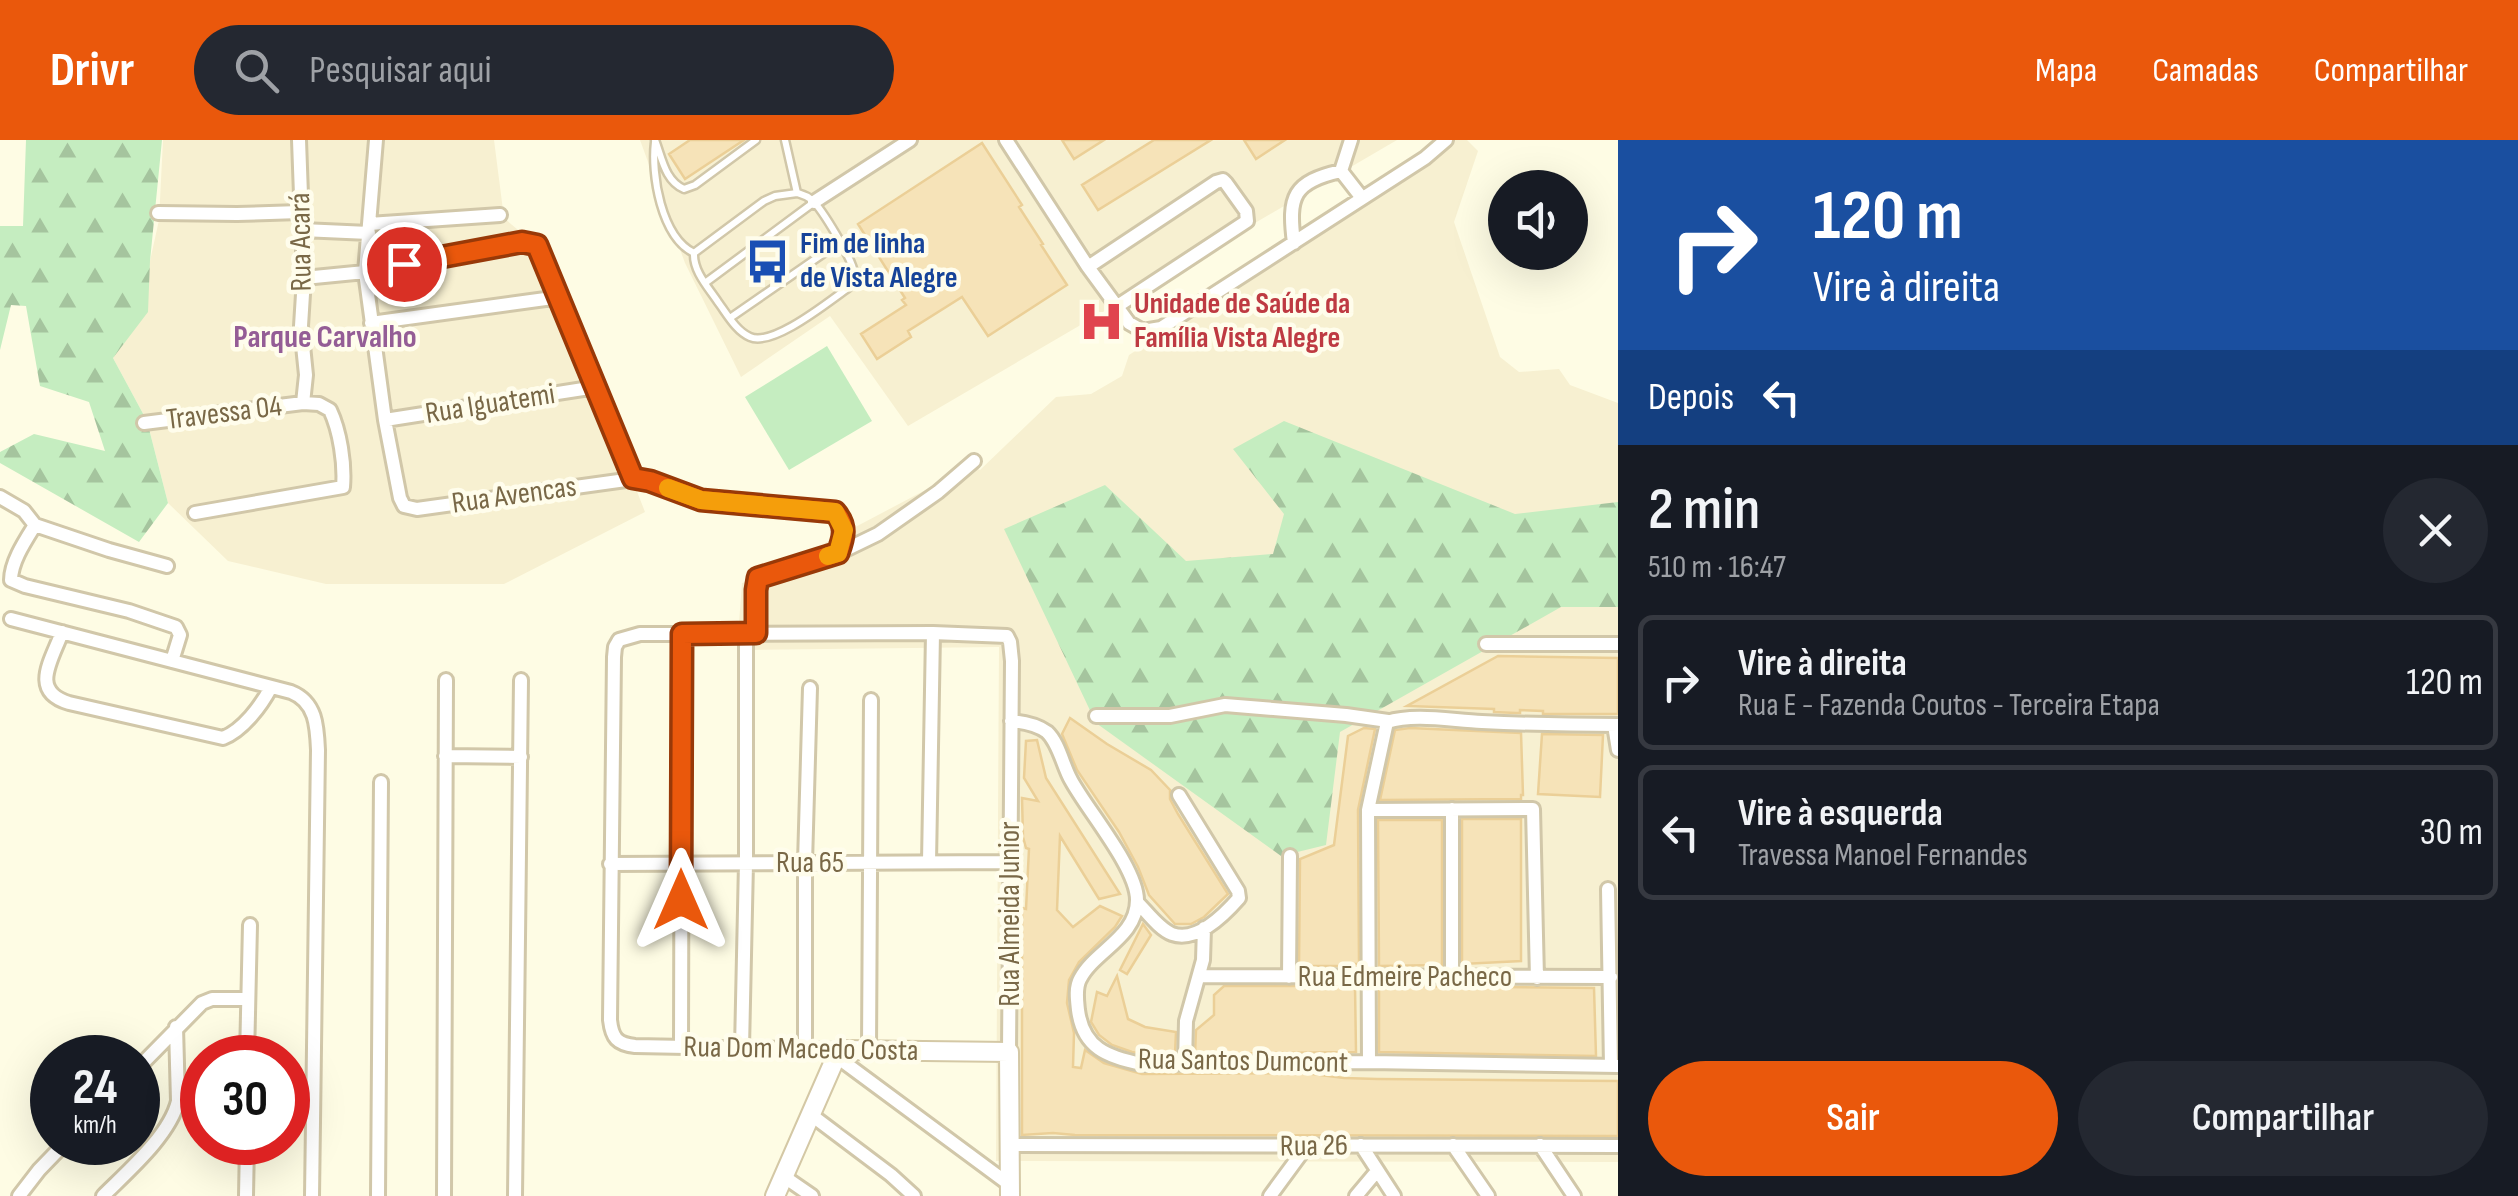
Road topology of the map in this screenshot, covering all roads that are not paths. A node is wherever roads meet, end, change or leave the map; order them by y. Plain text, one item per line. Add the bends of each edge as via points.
1 (299, 140) edge
2 (376, 140) edge
3 (655, 140) edge
4 (756, 140) edge
5 (785, 140) edge
6 (910, 140) edge
7 (1006, 140) edge
8 (1351, 140) edge
9 (1446, 140) edge
10 (1341, 170) junction
11 (797, 193) junction
12 (1362, 198) junction
13 (814, 202) junction
14 (300, 212) junction
15 (158, 213) dead end
16 (500, 215) dead end
17 (369, 229) junction
18 (302, 230) junction
19 (840, 242) junction
20 (1294, 243) junction
21 (694, 252) junction
22 (1088, 267) junction
23 (365, 272) junction
24 (304, 278) junction
25 (705, 283) junction
26 (560, 297) junction
27 (1116, 307) junction
28 (730, 318) junction
29 (372, 323) junction
30 (596, 387) junction
31 (303, 403) junction
32 (385, 420) junction
33 (144, 423) dead end
34 (974, 461) dead end
35 (633, 478) junction
36 (0, 497) edge
37 (195, 512) dead end
38 (36, 525) junction
39 (838, 553) junction
40 (167, 566) dead end
41 (11, 619) dead end
42 (62, 632) junction
43 (751, 633) junction
44 (933, 633) junction
45 (682, 634) junction
46 (1486, 644) dead end
47 (1618, 644) edge
48 (172, 661) junction
49 (446, 680) dead end
50 (521, 680) dead end
51 (271, 687) junction
52 (810, 688) dead end
53 (872, 700) dead end
54 (1096, 716) dead end
55 (1010, 720) junction
56 (1388, 721) junction
57 (1616, 725) edge
58 (1618, 750) edge
59 (445, 756) junction
60 (520, 758) junction
61 (381, 782) dead end
62 (1179, 795) dead end
63 (1452, 808) junction
64 (1368, 810) junction
65 (1290, 856) dead end
66 (929, 862) junction
67 (1010, 862) junction
68 (806, 863) junction
69 (870, 863) junction
70 (610, 864) junction
71 (681, 864) junction
72 (746, 864) junction
73 (1608, 890) dead end
74 (1137, 902) junction
75 (250, 924) dead end
76 (1204, 928) junction
77 (1199, 976) junction
78 (1288, 976) junction
79 (1369, 977) junction
80 (1452, 977) junction
81 (1537, 978) junction
82 (1610, 978) junction
83 (248, 999) junction
84 (176, 1027) junction
85 (247, 1035) edge
86 (160, 1044) edge
87 (681, 1046) junction
88 (742, 1048) junction
89 (805, 1049) junction
90 (869, 1050) junction
91 (1009, 1052) junction
92 (838, 1053) junction
93 (1369, 1062) junction
94 (1185, 1064) junction
95 (1614, 1066) edge
96 (810, 1114) junction
97 (1362, 1145) junction
98 (1452, 1145) junction
99 (1540, 1145) junction
100 (1010, 1146) junction
101 (1618, 1146) edge
102 (1306, 1147) junction
103 (44, 1165) edge
104 (247, 1165) edge
105 (1377, 1171) junction
106 (783, 1176) junction
107 (1010, 1190) edge
108 (19, 1196) edge
109 (103, 1196) edge
110 (246, 1196) edge
111 (312, 1196) edge
112 (378, 1196) edge
113 (444, 1196) edge
114 (515, 1196) edge
115 (775, 1196) edge
116 (812, 1196) edge
117 (914, 1196) edge
118 (1270, 1196) edge
119 (1356, 1196) edge
120 (1394, 1196) edge
121 (1488, 1196) edge
122 (1574, 1196) edge

1 - 14 street, Rua Acará
2 - 17 street
3 - 4 lane via 669,178 684,189
3 - 21 lane via 660,201 676,236
5 - 11 lane
6 - 13 street
7 - 22 street
8 - 10 street
9 - 12 street
10 - 12 street
10 - 20 street via 1306,183 1294,199
11 - 13 lane
11 - 21 lane via 764,201
12 - 20 street
13 - 19 lane
13 - 25 lane
14 - 15 street
14 - 18 street, Rua Acará
16 - 17 street
17 - 18 street
17 - 23 street
18 - 24 street, Rua Acará
19 - 28 lane
19 - 28 lane via 854,273 848,288 766,338 748,336
20 - 27 street via 1161,328 1143,330
21 - 25 lane
22 - 27 street
22 - 27 street via 1216,182 1226,183 1247,222
23 - 24 street
23 - 26 street via 530,242
23 - 29 street
24 - 31 street, Rua Acará
25 - 28 lane
26 - 29 street
26 - 30 street
29 - 32 street
30 - 32 street, Rua Iguatemi
30 - 35 street
31 - 33 street, Travessa 04
31 - 37 street via 330,410 342,487
32 - 35 street, Rua Avencas via 404,506
34 - 39 street via 893,524
35 - 39 street via 701,500 835,512 844,530
36 - 38 street
38 - 40 street
38 - 48 street via 13,566 12,582 176,627
39 - 43 street via 758,578
41 - 42 street
42 - 48 street
42 - 51 street via 46,686 52,697 70,703 223,738 242,726
43 - 44 street
43 - 45 street
43 - 72 street
44 - 55 street, Rua Almeida Junior via 1008,638
44 - 66 street
45 - 70 street via 631,635 615,646
45 - 71 street
46 - 47 street
48 - 51 street
49 - 59 street
50 - 60 street
51 - 111 street via 299,695 312,709 317,730
52 - 68 street
53 - 69 street
54 - 56 street via 1170,716 1224,706
55 - 67 street, Rua Almeida Junior
55 - 74 street via 1050,735 1126,867
56 - 57 street
56 - 64 street
57 - 58 street
59 - 60 street
59 - 113 street
60 - 114 street
61 - 112 street
62 - 76 street via 1239,893
63 - 64 street
63 - 80 street
63 - 81 street via 1533,809
64 - 79 street
65 - 78 street
66 - 67 street, Rua 65
66 - 69 street, Rua 65
67 - 91 street, Rua Almeida Junior
68 - 69 street, Rua 65
68 - 72 street, Rua 65
68 - 89 street
69 - 90 street
70 - 71 street, Rua 65
70 - 87 street, Rua Dom Macedo Costa via 612,1033 634,1046
71 - 72 street, Rua 65
71 - 87 street
72 - 88 street
73 - 82 street
74 - 76 street via 1169,933 1186,936
74 - 94 street, Rua Santos Dumcont via 1126,930 1078,984 1080,1023 1092,1044 1112,1056
75 - 83 street
76 - 77 street
77 - 78 street, Rua Edmeire Pacheco
77 - 94 street via 1186,1021
78 - 79 street, Rua Edmeire Pacheco
79 - 80 street, Rua Edmeire Pacheco
79 - 93 street
80 - 81 street, Rua Edmeire Pacheco
81 - 82 street, Rua Edmeire Pacheco
82 - 95 street
83 - 84 street via 209,1000
83 - 85 street
84 - 86 street
84 - 109 street via 176,1109
87 - 88 street, Rua Dom Macedo Costa
88 - 89 street, Rua Dom Macedo Costa
89 - 92 street, Rua Dom Macedo Costa
90 - 91 main road, Rua Dom Macedo Costa
90 - 92 main road, Rua Dom Macedo Costa
91 - 100 main road, Rua Almeida Junior
92 - 96 main road
92 - 107 street
93 - 94 street, Rua Santos Dumcont
93 - 95 street, Rua Santos Dumcont
96 - 106 main road
96 - 117 street
97 - 98 street, Rua 26
97 - 102 street, Rua 26
97 - 105 street
98 - 99 street, Rua 26
98 - 121 street
99 - 101 street, Rua 26
99 - 122 street
100 - 102 street, Rua 26
100 - 107 main road, Rua Almeida Junior
102 - 118 street
103 - 108 street
104 - 110 street
105 - 119 street
105 - 120 street
106 - 115 main road
106 - 116 street

